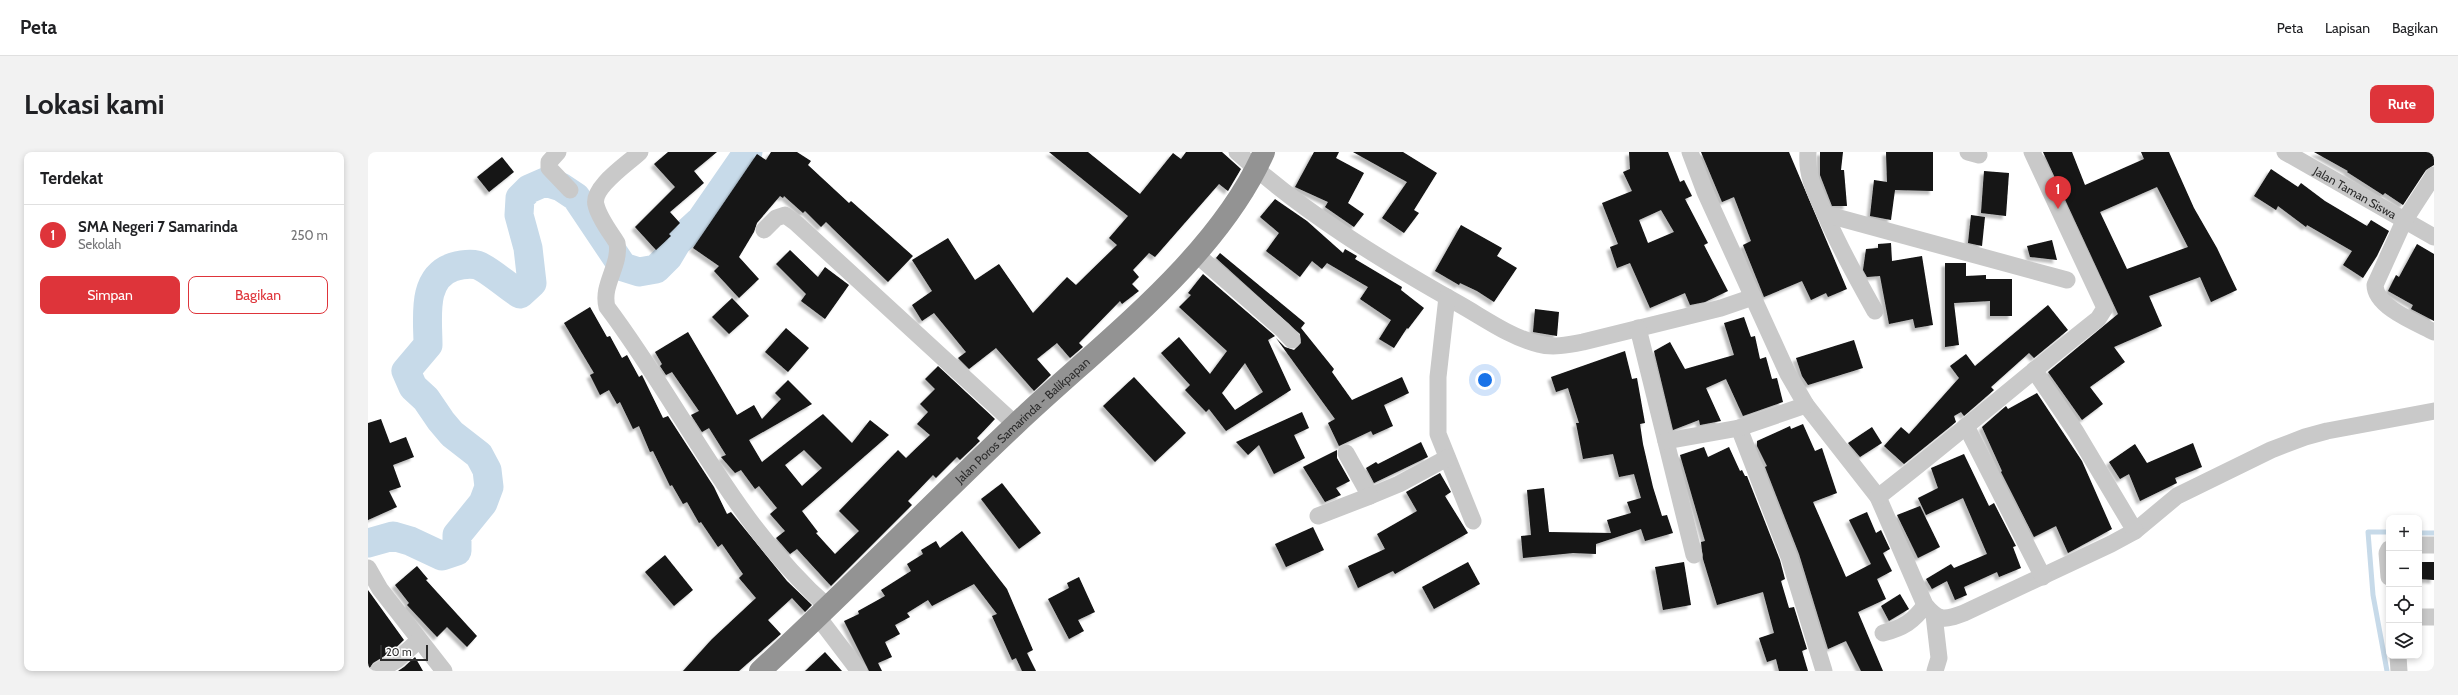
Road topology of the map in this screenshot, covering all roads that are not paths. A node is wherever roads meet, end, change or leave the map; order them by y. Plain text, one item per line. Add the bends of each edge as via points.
1 (558, 152) edge
2 (640, 152) edge
3 (1237, 152) edge
4 (1690, 152) edge
5 (1808, 152) edge
6 (2032, 152) edge
7 (2285, 152) edge
8 (1260, 161) edge
9 (2434, 175) edge
10 (570, 190) dead end
11 (1825, 214) junction
12 (2404, 221) junction
13 (764, 230) dead end
14 (2434, 237) edge
15 (1196, 254) junction
16 (2067, 280) dead end
17 (1447, 297) junction
18 (1753, 297) junction
19 (1875, 311) dead end
20 (1638, 328) junction
21 (2434, 332) edge
22 (1292, 340) dead end
23 (2034, 370) junction
24 (1806, 405) junction
25 (2434, 411) edge
26 (1015, 424) junction
27 (1966, 426) junction
28 (1739, 428) junction
29 (1666, 441) junction
30 (1346, 453) dead end
31 (1447, 458) junction
32 (1370, 496) junction
33 (1878, 498) junction
34 (1318, 516) dead end
35 (1473, 521) dead end
36 (2135, 531) junction
37 (2422, 545) edge
38 (2434, 545) edge
39 (1694, 555) dead end
40 (368, 568) edge
41 (2043, 577) junction
42 (1930, 610) junction
43 (823, 612) junction
44 (2422, 617) edge
45 (2434, 617) edge
46 (1883, 633) dead end
47 (418, 641) junction
48 (2398, 659) edge
49 (378, 671) edge
50 (444, 671) edge
51 (760, 671) edge
52 (859, 671) edge
53 (1824, 671) edge
54 (1936, 671) edge
55 (2399, 671) edge

1 - 10 street via 548,162 549,168
2 - 43 street via 612,175 597,194 595,204 617,243 618,257 604,297 607,307 746,514
3 - 8 street
4 - 18 street via 1705,192
5 - 11 street via 1810,179
6 - 23 street via 2105,305 2098,319
7 - 12 street, Jalan Taman Siswa
8 - 15 highway, Jalan Poros Samarinda - Balikpapan via 1223,222
8 - 17 street via 1336,231
9 - 12 street
11 - 16 street
11 - 19 street via 1835,238
12 - 14 street, Jalan Taman Siswa
12 - 21 street via 2375,285 2375,292 2381,301
13 - 26 street via 776,218 785,215 796,223
15 - 22 street
15 - 26 highway, Jalan Poros Samarinda - Balikpapan via 1150,300
17 - 20 street via 1499,327 1540,344 1568,345
17 - 31 street via 1438,377 1438,434
18 - 20 street via 1721,308
18 - 24 street via 1782,362
20 - 29 street
23 - 27 street
23 - 36 street via 2076,432
24 - 28 street
24 - 33 street
25 - 36 street via 2305,437 2277,448 2177,496
26 - 43 highway, Jalan Poros Samarinda - Balikpapan
27 - 33 street
27 - 41 street
28 - 29 street
28 - 53 street via 1789,557
29 - 39 street
30 - 32 street
31 - 32 street via 1399,484
31 - 35 street
32 - 34 street
33 - 42 street
36 - 41 street
37 - 38 street
40 - 47 street
41 - 42 street via 1950,618 1943,619
42 - 46 street via 1905,626
42 - 54 street via 1939,658
43 - 51 highway, Jalan Poros Samarinda - Balikpapan
43 - 52 street
44 - 45 street
47 - 49 street
47 - 50 street
48 - 55 street

